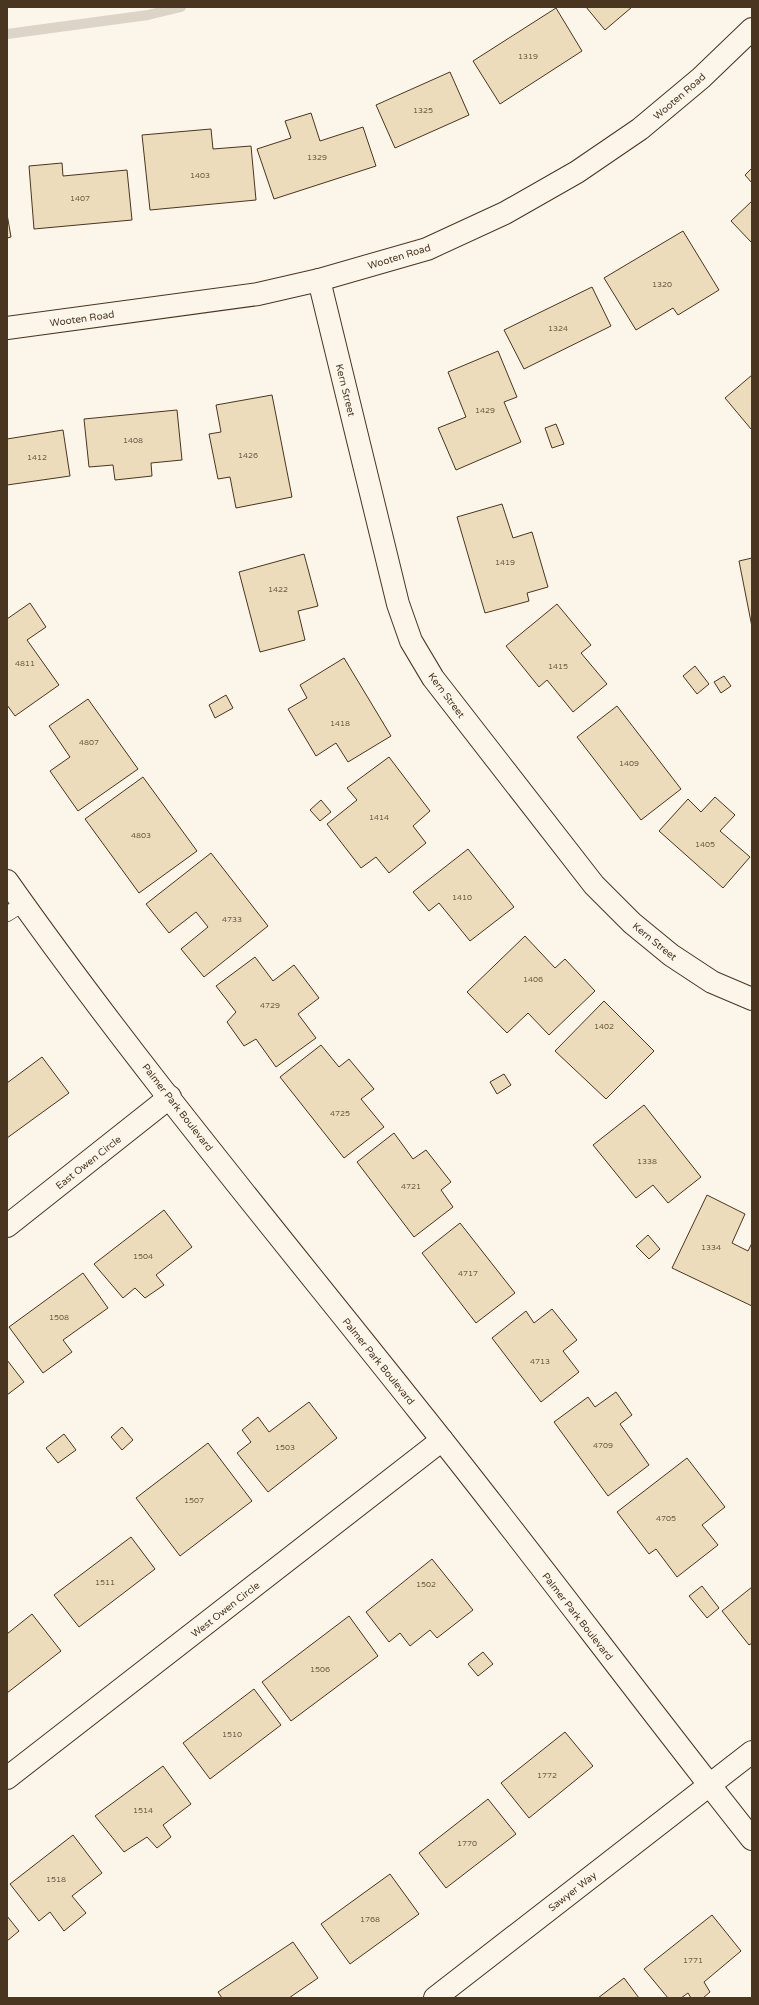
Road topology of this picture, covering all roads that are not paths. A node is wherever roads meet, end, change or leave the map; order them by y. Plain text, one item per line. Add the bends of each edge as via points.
1 (752, 29) edge
2 (319, 280) junction
3 (7, 328) edge
4 (7, 881) edge
5 (15, 909) edge
6 (752, 999) edge
7 (170, 1098) junction
8 (7, 1226) edge
9 (442, 1440) junction
10 (752, 1752) edge
11 (7, 1778) edge
12 (708, 1784) junction
13 (752, 1840) edge
14 (435, 1998) edge

1 - 2 street, Wooten Road via 701,78 640,129 577,172 505,213 427,249
2 - 3 street, Wooten Road via 258,294
2 - 6 street, Kern Street via 398,604 411,641 433,678 594,885 632,923 671,955 712,982
4 - 5 street, Palmer Park Boulevard
5 - 7 street, Palmer Park Boulevard via 51,943
7 - 8 street, East Owen Circle
7 - 9 street, Palmer Park Boulevard
9 - 11 street, West Owen Circle
9 - 12 street, Palmer Park Boulevard
10 - 12 street, Sawyer Way
12 - 13 street, Palmer Park Boulevard
12 - 14 street, Sawyer Way

